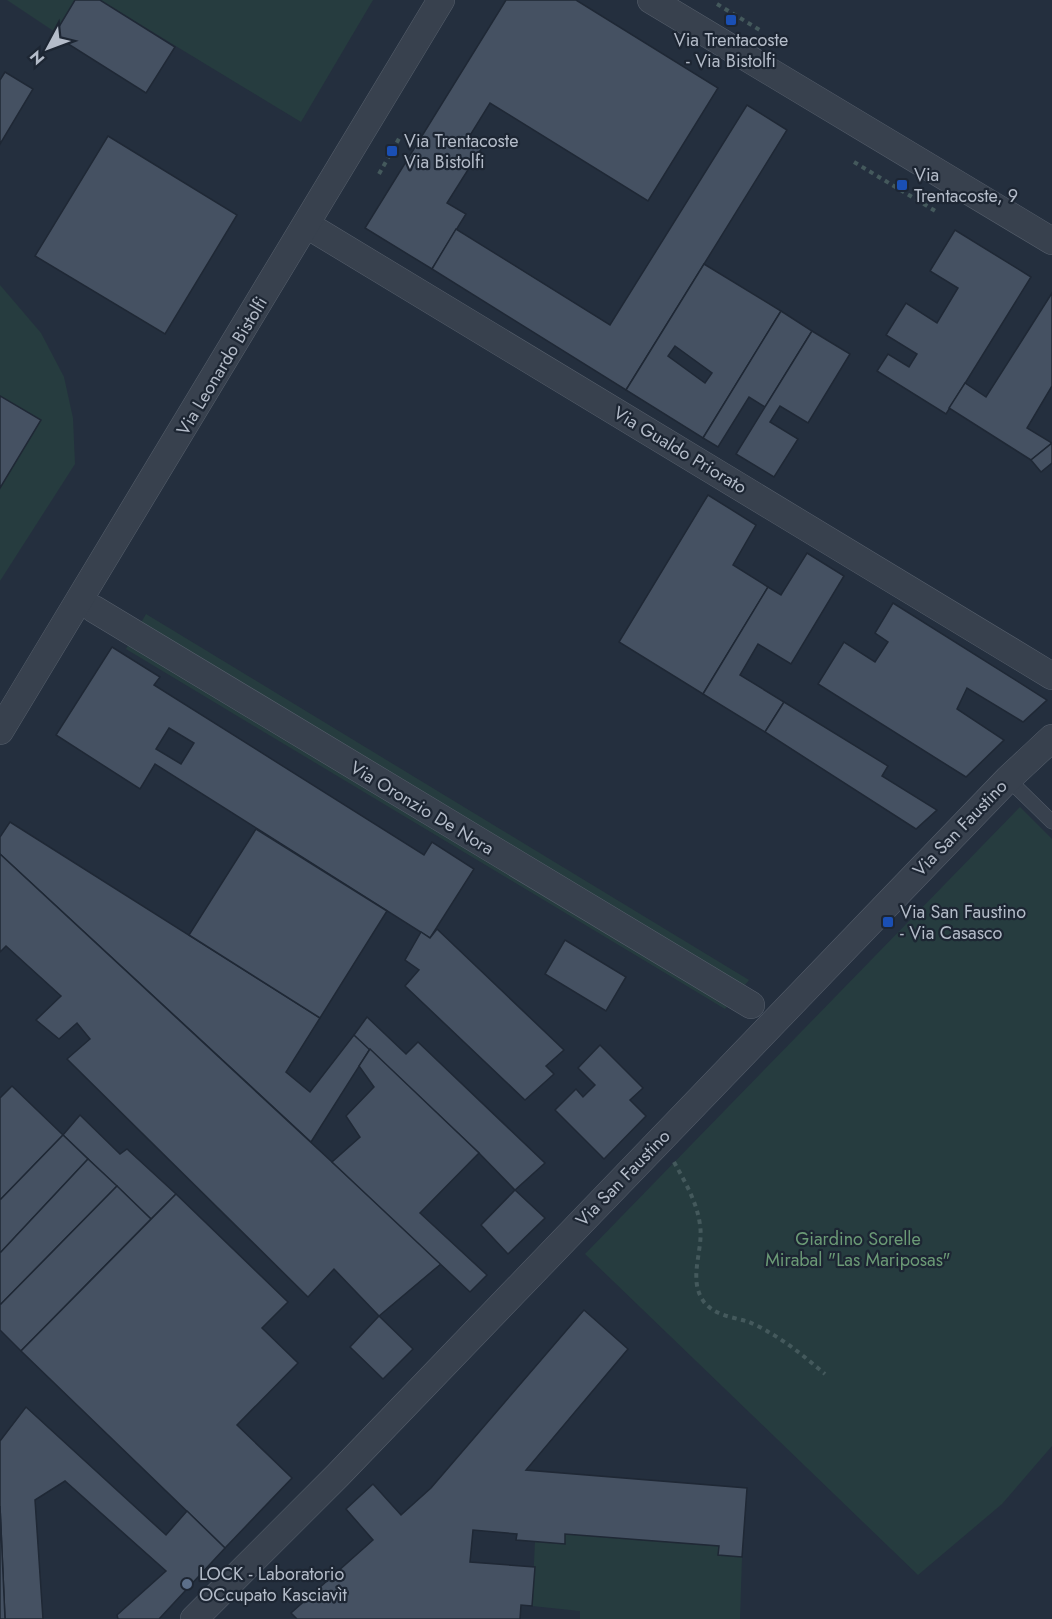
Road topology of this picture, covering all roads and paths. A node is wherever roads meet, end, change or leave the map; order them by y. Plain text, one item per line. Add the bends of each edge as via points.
1 (441, 0) edge
2 (651, 0) edge
3 (717, 4) dead end
4 (763, 32) dead end
5 (401, 135) dead end
6 (854, 162) dead end
7 (379, 174) dead end
8 (937, 212) dead end
9 (307, 225) junction
10 (1052, 241) edge
11 (94, 609) dead end
12 (1052, 676) edge
13 (0, 731) edge
14 (1052, 738) edge
15 (1008, 779) junction
16 (1052, 822) edge
17 (751, 1005) dead end
18 (669, 1157) dead end
19 (825, 1374) dead end
20 (194, 1619) edge

1 - 9 street, Via Leonardo Bistolfi
2 - 10 street
3 - 4 path
5 - 7 path
6 - 8 path
9 - 12 street, Via Gualdo Priorato
9 - 13 street, Via Leonardo Bistolfi
11 - 17 street, Via Oronzio De Nora
14 - 15 street, Via San Faustino
15 - 16 lane
15 - 20 street, Via San Faustino via 338,1476
18 - 19 path via 697,1209 701,1227 697,1286 703,1300 721,1314 770,1333

